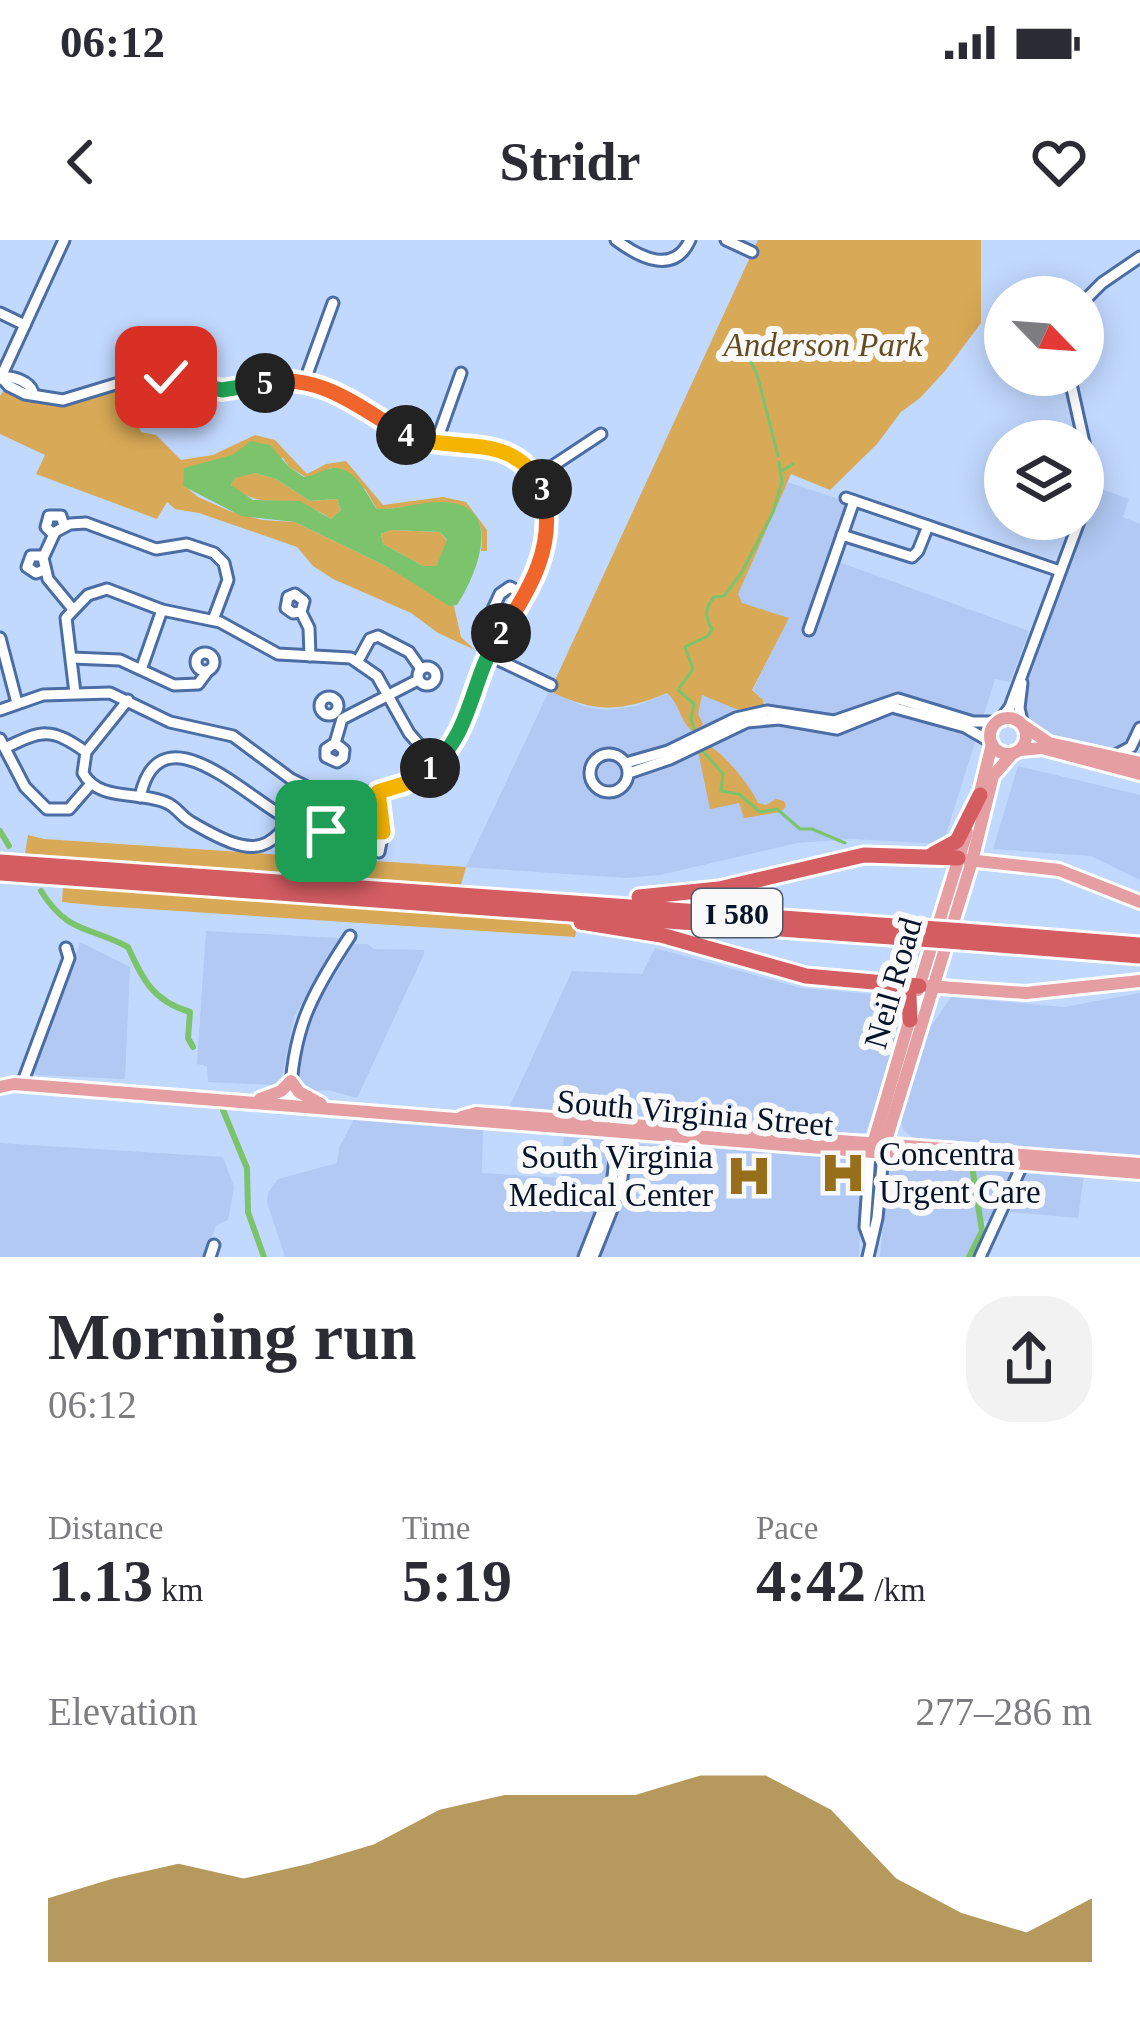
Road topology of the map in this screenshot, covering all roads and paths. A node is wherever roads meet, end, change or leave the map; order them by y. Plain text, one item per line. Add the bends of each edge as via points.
1 (64, 240) edge
2 (616, 240) edge
3 (690, 240) edge
4 (725, 240) edge
5 (752, 252) dead end
6 (1140, 257) edge
7 (1104, 282) edge
8 (333, 303) dead end
9 (0, 313) edge
10 (25, 325) junction
11 (461, 373) dead end
12 (1, 378) edge
13 (305, 380) junction
14 (601, 434) dead end
15 (436, 443) junction
16 (536, 477) junction
17 (928, 526) junction
18 (842, 535) junction
19 (1072, 540) edge
20 (1060, 571) junction
21 (526, 596) junction
22 (72, 608) junction
23 (162, 610) junction
24 (301, 612) dead end
25 (213, 620) junction
26 (809, 630) dead end
27 (501, 634) junction
28 (0, 638) edge
29 (488, 655) junction
30 (310, 656) junction
31 (72, 658) junction
32 (358, 661) junction
33 (1026, 664) junction
34 (142, 668) junction
35 (207, 671) dead end
36 (551, 686) dead end
37 (75, 692) junction
38 (388, 695) junction
39 (128, 700) junction
40 (16, 703) junction
41 (0, 710) edge
42 (999, 721) junction
43 (1023, 726) junction
44 (1140, 728) edge
45 (2, 743) edge
46 (335, 743) dead end
47 (991, 743) junction
48 (86, 752) junction
49 (1016, 752) junction
50 (1064, 755) junction
51 (1114, 757) junction
52 (1140, 763) edge
53 (436, 764) junction
54 (1140, 774) edge
55 (90, 785) junction
56 (307, 788) junction
57 (378, 792) junction
58 (985, 793) junction
59 (140, 797) junction
60 (291, 821) junction
61 (383, 832) junction
62 (978, 836) junction
63 (379, 852) dead end
64 (930, 855) junction
65 (965, 859) junction
66 (0, 862) edge
67 (1020, 865) junction
68 (0, 873) edge
69 (1140, 902) edge
70 (551, 905) junction
71 (350, 936) dead end
72 (963, 936) junction
73 (1140, 944) edge
74 (66, 948) dead end
75 (1140, 956) edge
76 (1140, 981) edge
77 (889, 985) junction
78 (926, 986) junction
79 (910, 1020) junction
80 (291, 1081) junction
81 (9, 1083) edge
82 (251, 1101) junction
83 (290, 1104) junction
84 (328, 1107) junction
85 (895, 1111) junction
86 (622, 1130) junction
87 (927, 1148) junction
88 (877, 1149) junction
89 (1024, 1160) junction
90 (1140, 1164) edge
91 (1140, 1173) edge
92 (214, 1244) dead end
93 (210, 1257) edge
94 (584, 1257) edge
95 (593, 1257) edge
96 (868, 1257) edge
97 (980, 1257) edge

1 - 10 street
2 - 3 street via 662,262 679,258
4 - 5 street
6 - 7 street
8 - 13 street
9 - 10 street
10 - 12 street
11 - 15 street
12 - 13 street via 71,400 151,375 222,390
13 - 15 street via 407,436
14 - 16 street
15 - 16 street via 498,448
16 - 21 street via 547,524
17 - 18 street via 912,557
17 - 18 street via 850,499
17 - 20 street
18 - 26 street
19 - 20 street
20 - 33 street
21 - 27 street
21 - 27 street via 509,587 500,594 488,620
22 - 23 street via 107,590
22 - 25 street via 43,556 53,534 86,523 161,550 187,544 214,553 228,580
22 - 31 street via 64,625
23 - 25 street
23 - 34 street
24 - 30 street
25 - 30 street via 278,654
27 - 29 street
28 - 40 street
29 - 36 street
29 - 53 street via 466,724
30 - 32 street
31 - 34 street
31 - 37 street
32 - 38 street
32 - 38 street via 378,636 409,652 419,674
33 - 42 street
33 - 43 street
34 - 35 street via 181,687
37 - 39 street
37 - 40 street
38 - 46 street via 339,716
38 - 53 street
39 - 48 street
39 - 56 street via 170,722 233,736
40 - 41 street
42 - 43 main road
42 - 47 main road
42 - 47 street via 973,722 898,699 834,721 767,711 627,768 670,759 747,722 836,729 892,707 965,727
43 - 49 main road via 1026,740
43 - 51 main road via 1044,742
44 - 51 street
45 - 48 street via 51,733
45 - 55 street via 47,809 68,808
47 - 49 main road via 1003,754
47 - 58 main road, Neil Road
48 - 55 street
49 - 50 main road
49 - 58 main road, Neil Road via 997,767
50 - 54 main road
50 - 58 main road via 1026,755
51 - 52 main road
53 - 57 street
55 - 59 street
56 - 57 street
56 - 60 street
57 - 61 street
58 - 62 main road, Neil Road
58 - 64 highway via 957,841
58 - 65 main road, Neil Road
59 - 60 street via 168,803 246,847 274,840
59 - 60 street via 150,768 178,758 224,775
60 - 61 street
61 - 63 street
62 - 65 main road, Neil Road
62 - 67 main road via 990,857
64 - 65 highway
64 - 70 highway via 844,857 679,895 576,895
65 - 67 main road
65 - 78 main road, Neil Road
66 - 70 highway, I 580
67 - 69 main road via 1059,870
68 - 70 highway, I 580
70 - 72 highway, I 580, bridge
70 - 77 highway via 558,918 661,935 806,976
71 - 80 street via 306,1007
72 - 73 highway, I 580
72 - 75 highway, I 580
74 - 81 street via 69,958
76 - 78 main road via 1026,993
77 - 78 highway
77 - 79 highway via 909,996
78 - 79 main road, Neil Road
78 - 85 main road, Neil Road
79 - 88 main road, Neil Road
80 - 82 main road
80 - 83 street
80 - 84 main road
81 - 82 main road, South Virginia Street
82 - 83 main road, South Virginia Street
83 - 84 main road, South Virginia Street
84 - 86 main road, South Virginia Street
85 - 87 main road via 902,1136
85 - 88 main road, Neil Road
86 - 88 main road, South Virginia Street
86 - 94 street via 612,1186
86 - 95 street via 621,1187
87 - 88 main road, South Virginia Street
87 - 89 main road, South Virginia Street
88 - 89 main road, South Virginia Street
88 - 96 street, Neil Road
89 - 90 main road, South Virginia Street
89 - 91 main road, South Virginia Street
89 - 97 street
92 - 93 street

